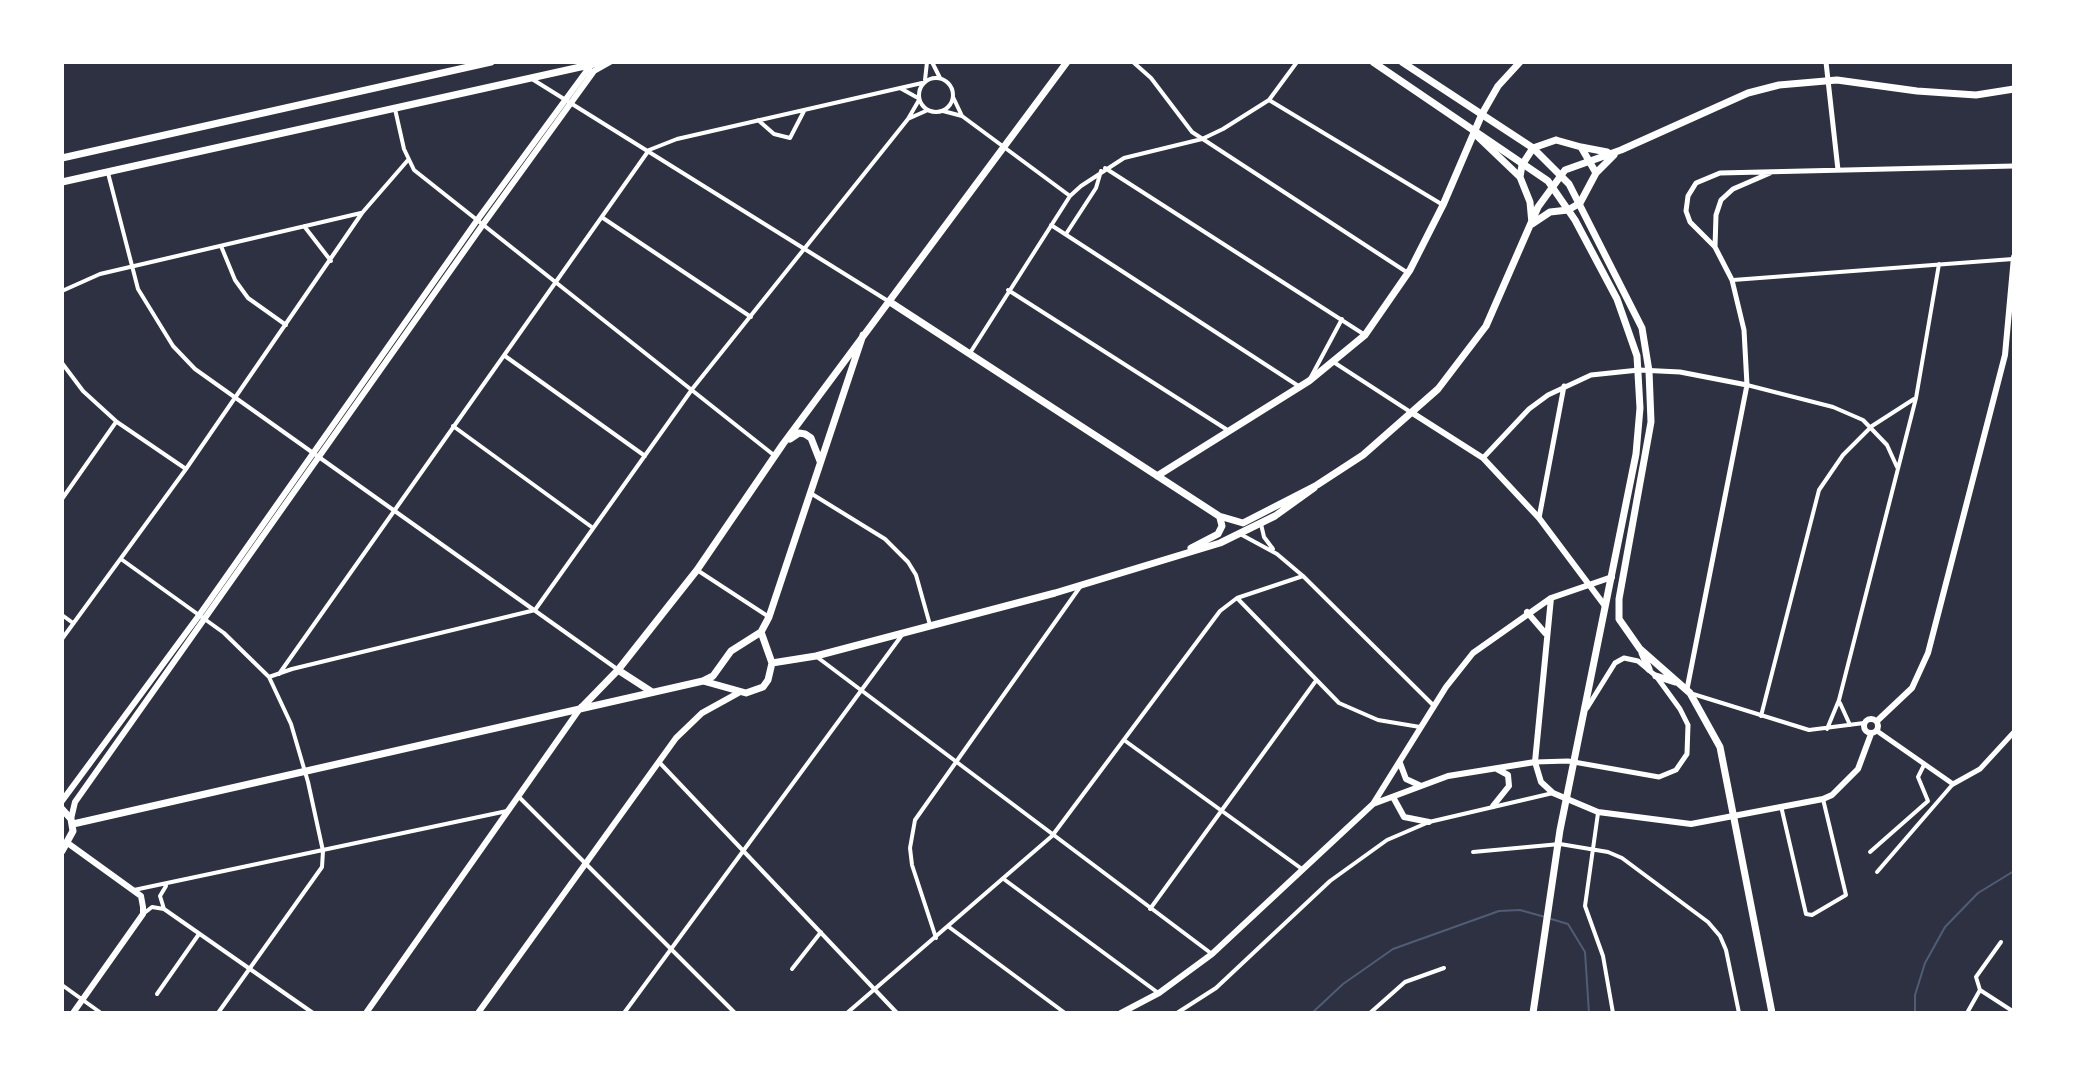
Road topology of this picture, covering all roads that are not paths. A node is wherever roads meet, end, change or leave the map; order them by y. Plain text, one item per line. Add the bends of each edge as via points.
1 (491, 62) edge
2 (603, 62) edge
3 (610, 62) edge
4 (929, 62) edge
5 (1067, 62) edge
6 (1133, 62) edge
7 (1297, 62) edge
8 (1373, 62) edge
9 (1402, 62) edge
10 (1520, 62) edge
11 (1826, 62) edge
12 (592, 63) edge
13 (530, 77) junction
14 (940, 78) junction
15 (1829, 80) junction
16 (924, 82) junction
17 (898, 87) junction
18 (2013, 90) edge
19 (953, 96) junction
20 (919, 99) junction
21 (568, 100) junction
22 (1269, 100) junction
23 (395, 109) junction
24 (928, 110) junction
25 (804, 111) junction
26 (943, 111) junction
27 (1482, 114) junction
28 (962, 116) junction
29 (908, 119) junction
30 (758, 120) junction
31 (1474, 133) junction
32 (1202, 139) junction
33 (1005, 145) junction
34 (1581, 147) junction
35 (1533, 148) junction
36 (649, 150) junction
37 (1621, 150) junction
38 (62, 158) edge
39 (408, 160) junction
40 (1590, 160) junction
41 (1523, 161) junction
42 (2014, 166) edge
43 (1103, 170) junction
44 (1838, 170) junction
45 (1779, 171) junction
46 (108, 173) junction
47 (1596, 173) junction
48 (1559, 174) junction
49 (1520, 177) junction
50 (62, 184) edge
51 (1551, 185) junction
52 (1070, 196) junction
53 (1580, 203) junction
54 (1443, 205) junction
55 (1568, 210) junction
56 (362, 213) junction
57 (603, 218) junction
58 (481, 221) junction
59 (1532, 224) junction
60 (1051, 225) junction
61 (304, 226) junction
62 (1066, 234) junction
63 (221, 246) junction
64 (1715, 247) junction
65 (804, 248) junction
66 (2014, 258) edge
67 (331, 261) junction
68 (1939, 264) junction
69 (129, 267) junction
70 (1408, 273) junction
71 (1732, 280) junction
72 (560, 282) junction
73 (1008, 290) junction
74 (62, 291) edge
75 (890, 302) junction
76 (751, 317) junction
77 (1342, 319) junction
78 (286, 326) junction
79 (863, 335) junction
80 (1365, 335) junction
81 (969, 355) junction
82 (505, 356) junction
83 (62, 363) edge
84 (1335, 363) junction
85 (1639, 370) junction
86 (1649, 371) junction
87 (70, 377) junction
88 (1309, 381) junction
89 (62, 382) edge
90 (1747, 385) junction
91 (1564, 386) junction
92 (1300, 387) junction
93 (693, 388) junction
94 (1916, 398) junction
95 (235, 399) junction
96 (1414, 414) junction
97 (117, 422) junction
98 (453, 426) junction
99 (1872, 426) junction
100 (1229, 431) junction
101 (783, 444) junction
102 (316, 455) junction
103 (645, 456) junction
104 (775, 456) junction
105 (1483, 458) junction
106 (820, 461) junction
107 (186, 469) junction
108 (1897, 469) junction
109 (1157, 476) junction
110 (1317, 485) junction
111 (811, 493) junction
112 (62, 499) edge
113 (392, 509) junction
114 (1219, 516) junction
115 (1539, 518) junction
116 (1261, 524) junction
117 (593, 528) junction
118 (1242, 535) junction
119 (1180, 553) junction
120 (1277, 554) junction
121 (121, 559) junction
122 (697, 570) junction
123 (1303, 576) junction
124 (1612, 577) junction
125 (1590, 584) junction
126 (1080, 587) junction
127 (1237, 598) junction
128 (1551, 598) junction
129 (1605, 606) junction
130 (535, 610) junction
131 (1527, 612) junction
132 (62, 615) edge
133 (202, 616) junction
134 (769, 617) junction
135 (73, 623) junction
136 (930, 625) junction
137 (761, 632) junction
138 (904, 633) junction
139 (1545, 633) junction
140 (62, 639) edge
141 (1640, 649) junction
142 (816, 656) junction
143 (772, 663) junction
144 (618, 670) junction
145 (1652, 673) junction
146 (279, 674) junction
147 (269, 677) junction
148 (703, 681) junction
149 (1315, 682) junction
150 (1686, 689) junction
151 (860, 691) junction
152 (652, 692) junction
153 (740, 692) junction
154 (1839, 700) junction
155 (581, 707) junction
156 (1434, 707) junction
157 (1584, 712) junction
158 (1761, 716) junction
159 (1877, 721) junction
160 (1864, 723) junction
161 (1850, 725) junction
162 (1420, 727) junction
163 (1827, 729) junction
164 (1874, 732) junction
165 (2014, 732) edge
166 (1124, 740) junction
167 (1400, 761) junction
168 (659, 762) junction
169 (957, 762) junction
170 (1535, 762) junction
171 (1925, 764) junction
172 (1494, 768) junction
173 (305, 770) junction
174 (1953, 784) junction
175 (1419, 785) junction
176 (1553, 793) junction
177 (518, 796) junction
178 (1393, 797) junction
179 (1823, 799) junction
180 (62, 801) edge
181 (1373, 804) junction
182 (1493, 806) junction
183 (1781, 806) junction
184 (62, 809) edge
185 (507, 811) junction
186 (1223, 811) junction
187 (1598, 812) junction
188 (72, 822) junction
189 (1429, 822) junction
190 (1052, 836) junction
191 (69, 844) junction
192 (743, 847) junction
193 (1591, 848) junction
194 (62, 851) edge
195 (323, 851) junction
196 (1473, 852) dead end
197 (1870, 852) dead end
198 (587, 863) junction
199 (1302, 869) junction
200 (1877, 872) dead end
201 (1005, 880) junction
202 (168, 884) junction
203 (134, 890) junction
204 (164, 909) junction
205 (1150, 909) junction
206 (143, 914) junction
207 (949, 927) junction
208 (821, 932) junction
209 (199, 934) junction
210 (936, 938) junction
211 (2001, 942) dead end
212 (671, 948) junction
213 (1212, 954) junction
214 (250, 968) junction
215 (1444, 968) dead end
216 (792, 969) dead end
217 (62, 985) edge
218 (873, 988) junction
219 (1980, 990) junction
220 (1159, 993) junction
221 (157, 994) dead end
222 (83, 999) junction
223 (2014, 1012) edge
224 (73, 1013) edge
225 (101, 1013) edge
226 (218, 1013) edge
227 (313, 1013) edge
228 (366, 1013) edge
229 (478, 1013) edge
230 (624, 1013) edge
231 (735, 1013) edge
232 (847, 1013) edge
233 (897, 1013) edge
234 (1065, 1013) edge
235 (1121, 1013) edge
236 (1177, 1013) edge
237 (1370, 1013) edge
238 (1533, 1013) edge
239 (1613, 1013) edge
240 (1739, 1013) edge
241 (1772, 1013) edge
242 (1967, 1013) edge

1 - 38 main road
2 - 12 main road
3 - 21 main road via 594,71
4 - 14 street
4 - 16 street
5 - 33 main road
6 - 32 street
7 - 22 street
8 - 31 main road
9 - 27 main road
10 - 27 main road
11 - 15 street
12 - 13 main road
12 - 21 main road
13 - 21 street
13 - 23 main road
14 - 16 street
14 - 19 street via 950,85
15 - 18 main road via 1954,95
15 - 37 main road via 1748,93
15 - 44 street
16 - 17 street
16 - 20 street
17 - 20 street
17 - 25 street
19 - 26 street
19 - 28 street
20 - 24 street
20 - 29 street
21 - 36 street
21 - 58 main road
22 - 32 street
22 - 54 street
23 - 39 street
23 - 46 main road
24 - 26 street
24 - 29 street
25 - 30 street
25 - 30 street via 790,138 774,134
26 - 28 street
27 - 31 main road
27 - 35 main road
28 - 33 street
29 - 65 street
30 - 36 street
31 - 41 main road
31 - 49 main road
31 - 54 main road
32 - 43 street via 1142,151
32 - 70 street
33 - 52 street
33 - 75 main road
34 - 35 main road via 1556,140
34 - 37 main road via 1594,152
34 - 40 main road
35 - 41 main road
35 - 48 main road
36 - 57 street
36 - 65 street
37 - 40 main road
37 - 47 main road
39 - 56 street
39 - 58 street
40 - 47 main road
40 - 48 main road
41 - 49 main road
41 - 51 main road
42 - 44 street
43 - 52 street
43 - 62 street
43 - 77 street
44 - 45 street
45 - 64 street via 1726,193 1716,215
45 - 64 street via 1720,173 1696,183 1686,211
46 - 50 main road
46 - 69 street
47 - 53 main road
48 - 51 main road
48 - 53 main road
49 - 59 main road
51 - 55 main road
51 - 59 main road
52 - 60 street
53 - 55 main road
53 - 86 main road via 1637,315
54 - 70 main road
55 - 59 main road via 1550,212
55 - 85 main road via 1623,312
56 - 61 street
56 - 67 street
57 - 72 street
57 - 76 street
58 - 72 street
58 - 102 main road
59 - 96 main road via 1478,341
60 - 62 street
60 - 73 street
61 - 63 street
61 - 67 street
62 - 92 street
63 - 69 street
63 - 78 street via 248,298
64 - 71 street
65 - 75 street
65 - 76 street
66 - 68 street
66 - 159 main road via 2005,355 1928,653 1912,688
67 - 78 street
68 - 71 street
68 - 94 street
69 - 74 street
69 - 95 street via 151,315 173,346
70 - 80 main road
71 - 90 street via 1744,330
72 - 82 street
72 - 93 street
73 - 81 street
73 - 100 street
75 - 79 main road
75 - 81 main road
76 - 93 street
77 - 80 street
77 - 88 street
78 - 95 street
79 - 101 main road
79 - 106 main road
80 - 84 main road
81 - 109 main road
82 - 98 street
82 - 103 street
83 - 87 street
84 - 88 main road
84 - 96 street
85 - 86 street
85 - 91 street via 1603,373
85 - 124 main road via 1636,454
86 - 90 street
86 - 141 main road via 1649,433 1619,615
87 - 89 street
87 - 97 street
88 - 92 main road
90 - 99 street via 1833,407
90 - 150 street
91 - 105 street via 1529,409
91 - 115 street
92 - 100 main road
93 - 103 street
93 - 104 street
94 - 99 street
94 - 108 street
95 - 102 street
95 - 107 street
96 - 105 main road
96 - 110 main road
97 - 107 street
97 - 112 street
98 - 113 street
98 - 117 street
99 - 108 street
99 - 158 street via 1827,476 1812,507
100 - 109 main road
101 - 104 main road
101 - 106 main road via 805,434
102 - 113 street
102 - 133 main road
103 - 117 street
104 - 122 main road
105 - 115 main road
106 - 111 main road
107 - 121 street
108 - 154 street
109 - 114 main road
110 - 114 main road via 1246,523
110 - 116 main road
111 - 134 main road
111 - 136 street via 885,539 908,562
113 - 130 street
113 - 146 street
114 - 118 main road
114 - 119 main road via 1218,534
115 - 125 main road
116 - 118 main road
116 - 120 street
117 - 130 street
118 - 119 main road
118 - 120 street
119 - 126 main road
120 - 123 street
121 - 133 street
121 - 135 street
122 - 134 street
122 - 144 main road
123 - 127 street
123 - 156 street
124 - 125 main road
124 - 129 main road
125 - 128 main road
125 - 129 main road
126 - 136 main road
126 - 169 street
127 - 149 street
127 - 166 street via 1208,626
128 - 131 main road
128 - 139 main road
129 - 157 main road
130 - 144 street
130 - 146 street
131 - 139 main road
131 - 156 main road via 1473,653
132 - 135 street
133 - 147 street
133 - 180 main road
133 - 188 main road via 75,802
134 - 137 main road
135 - 140 street
136 - 138 main road
137 - 143 main road
137 - 148 main road via 731,651 721,668
138 - 142 main road
138 - 151 street
139 - 170 main road
141 - 145 main road
141 - 150 main road
142 - 143 main road
142 - 151 street
143 - 153 main road via 763,687
144 - 152 main road
144 - 155 main road
145 - 150 main road
145 - 157 street via 1633,659 1620,660
145 - 170 street via 1688,725 1687,754 1669,774
146 - 147 street
147 - 173 street
148 - 152 main road
148 - 153 main road
149 - 162 street via 1357,713
149 - 186 street
150 - 158 street
150 - 241 main road via 1720,747
151 - 169 street
151 - 192 street
152 - 155 main road
153 - 168 main road via 702,713
154 - 161 street
154 - 163 street
155 - 173 main road
155 - 177 main road
156 - 162 main road
157 - 238 main road
158 - 163 street via 1787,726
159 - 160 main road
159 - 164 main road
160 - 161 street
160 - 164 main road via 1865,730
161 - 163 street
162 - 167 main road
164 - 171 street
164 - 179 main road via 1858,769
165 - 174 street via 1980,769
166 - 186 street
166 - 190 street
167 - 175 main road via 1406,779
167 - 181 main road
168 - 192 street
168 - 198 main road
169 - 190 street
169 - 210 street via 915,820 911,834 912,865
170 - 172 main road
170 - 176 main road via 1541,782
171 - 174 street
171 - 197 street via 1918,777 1928,801
172 - 175 main road
172 - 182 main road via 1508,775 1509,786
173 - 188 main road
173 - 195 street
174 - 200 street
175 - 178 main road
176 - 182 street
176 - 187 main road
177 - 185 main road
177 - 198 street
178 - 181 main road
178 - 189 main road via 1404,817
179 - 183 main road
179 - 183 street via 1846,895 1819,914 1806,914
181 - 199 main road
182 - 189 street
183 - 187 main road via 1677,825
184 - 188 main road
185 - 195 street
185 - 228 main road
186 - 199 street
186 - 205 street
187 - 193 street
188 - 191 main road
189 - 236 street via 1361,855 1216,988
190 - 201 street
190 - 205 street
191 - 194 main road
191 - 203 main road
192 - 208 street
192 - 212 street
193 - 196 street via 1547,844
193 - 239 street via 1585,906 1603,956
193 - 240 street via 1622,858 1708,922 1726,950
195 - 202 street
195 - 214 street via 322,867
198 - 212 street
198 - 229 main road
199 - 213 main road
201 - 207 street
201 - 220 street
202 - 203 street
202 - 204 street via 161,891
203 - 206 main road via 143,901
204 - 206 street via 152,907
204 - 209 street
205 - 213 street
206 - 222 main road
207 - 210 street
207 - 234 street
208 - 216 street
208 - 218 street
209 - 214 street
209 - 221 street
210 - 218 street
211 - 219 street via 1976,977
212 - 230 street
212 - 231 street
213 - 220 main road
214 - 226 street
214 - 227 street
215 - 237 street via 1405,982
217 - 222 street
218 - 232 street
218 - 233 street
219 - 223 street
219 - 242 street
220 - 235 main road
222 - 224 main road
222 - 225 street

